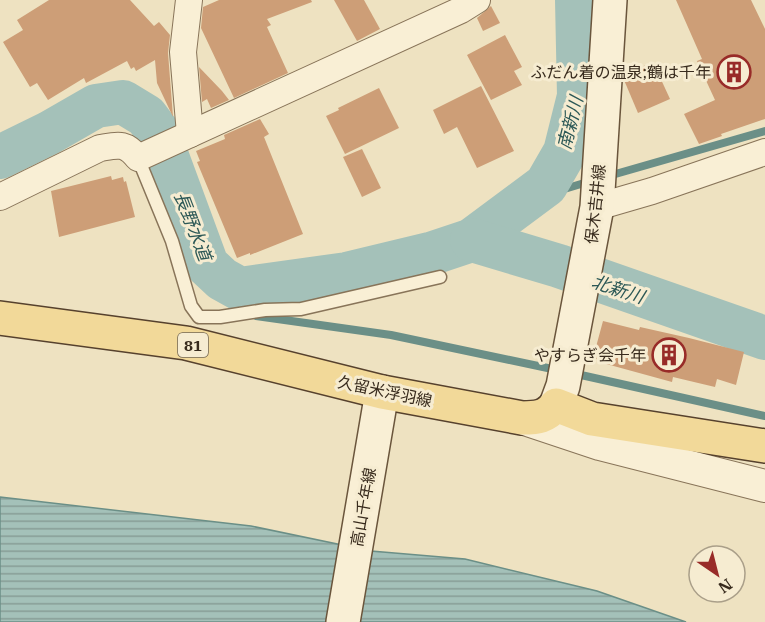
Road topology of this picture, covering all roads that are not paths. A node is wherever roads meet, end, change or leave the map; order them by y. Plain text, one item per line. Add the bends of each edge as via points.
1 (189, 0) edge
2 (477, 0) edge
3 (610, 0) edge
4 (187, 135) junction
5 (765, 152) edge
6 (138, 158) junction
7 (0, 197) edge
8 (597, 199) junction
9 (440, 277) dead end
10 (0, 318) edge
11 (560, 395) junction
12 (380, 403) junction
13 (522, 418) junction
14 (765, 446) edge
15 (765, 486) edge
16 (343, 622) edge

1 - 4 street via 183,52
2 - 4 street
3 - 8 main road, 保木吉井線
4 - 6 street
5 - 8 street via 652,191
6 - 7 street via 130,147 100,148
6 - 9 lane via 172,241 191,306 199,317 301,309
8 - 11 main road, 保木吉井線
10 - 12 main road, 久留米浮羽線 / 81 via 186,343
11 - 13 main road, 久留米浮羽線 / 81 via 548,415
11 - 14 main road via 592,419
12 - 13 main road, 久留米浮羽線 / 81
12 - 16 main road, 高山千年線
13 - 15 street via 600,444

